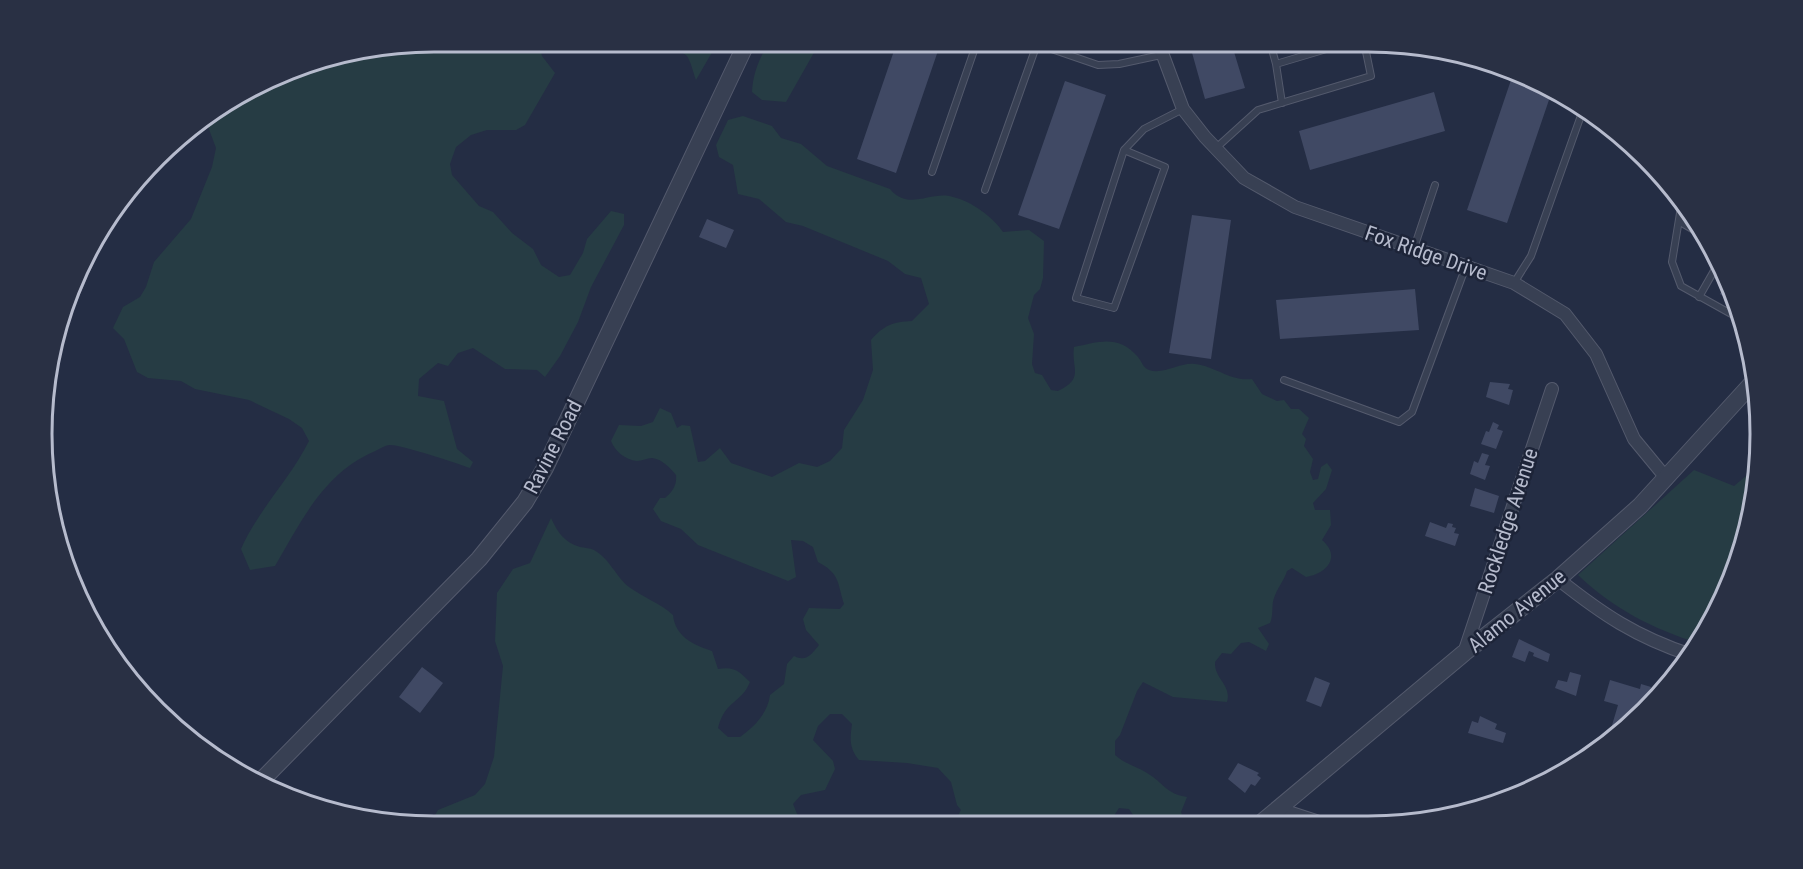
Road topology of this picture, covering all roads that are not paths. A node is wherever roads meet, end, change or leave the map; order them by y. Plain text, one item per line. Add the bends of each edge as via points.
1 (742, 52) edge
2 (974, 52) edge
3 (1031, 52) edge
4 (1061, 52) edge
5 (1160, 52) edge
6 (1273, 52) edge
7 (1316, 52) edge
8 (1366, 52) edge
9 (1161, 55) junction
10 (1276, 64) junction
11 (1282, 103) junction
12 (1183, 109) junction
13 (1580, 117) edge
14 (1215, 149) junction
15 (1124, 150) junction
16 (932, 172) dead end
17 (1435, 185) dead end
18 (985, 190) dead end
19 (1681, 214) edge
20 (1680, 222) junction
21 (1689, 227) edge
22 (1414, 249) junction
23 (1466, 266) junction
24 (1714, 272) edge
25 (1514, 283) junction
26 (1700, 297) junction
27 (1730, 314) edge
28 (1284, 380) dead end
29 (1747, 388) edge
30 (1552, 389) dead end
31 (1667, 479) junction
32 (1558, 579) junction
33 (1682, 652) edge
34 (1464, 653) junction
35 (265, 777) edge
36 (1279, 809) junction
37 (1270, 816) edge
38 (1300, 816) edge

1 - 35 street, Ravine Road via 545,468 525,502 479,559
2 - 16 lane
3 - 18 lane
4 - 9 lane via 1098,64
5 - 9 street, Fox Ridge Drive
6 - 10 lane
7 - 10 lane
8 - 11 lane via 1371,76
9 - 12 street, Fox Ridge Drive
10 - 11 lane
11 - 14 lane via 1258,110
12 - 14 street, Fox Ridge Drive
12 - 15 lane via 1144,129
13 - 25 lane via 1530,256
14 - 22 street, Fox Ridge Drive via 1244,178 1270,195
15 - 15 lane via 1076,298 1114,308 1165,167
17 - 22 lane
19 - 20 lane
20 - 21 lane
20 - 26 lane via 1672,262 1681,286
22 - 23 street, Fox Ridge Drive
23 - 25 street, Fox Ridge Drive
23 - 28 lane via 1412,412 1399,422
24 - 26 lane
25 - 31 street, Fox Ridge Drive via 1565,314 1578,328 1596,354 1634,439
26 - 27 lane
29 - 31 street, Alamo Avenue
30 - 34 street, Rockledge Avenue
31 - 32 street, Alamo Avenue
32 - 33 street via 1605,616
32 - 34 street, Alamo Avenue
34 - 36 street, Alamo Avenue
36 - 37 street, Alamo Avenue
36 - 38 street

